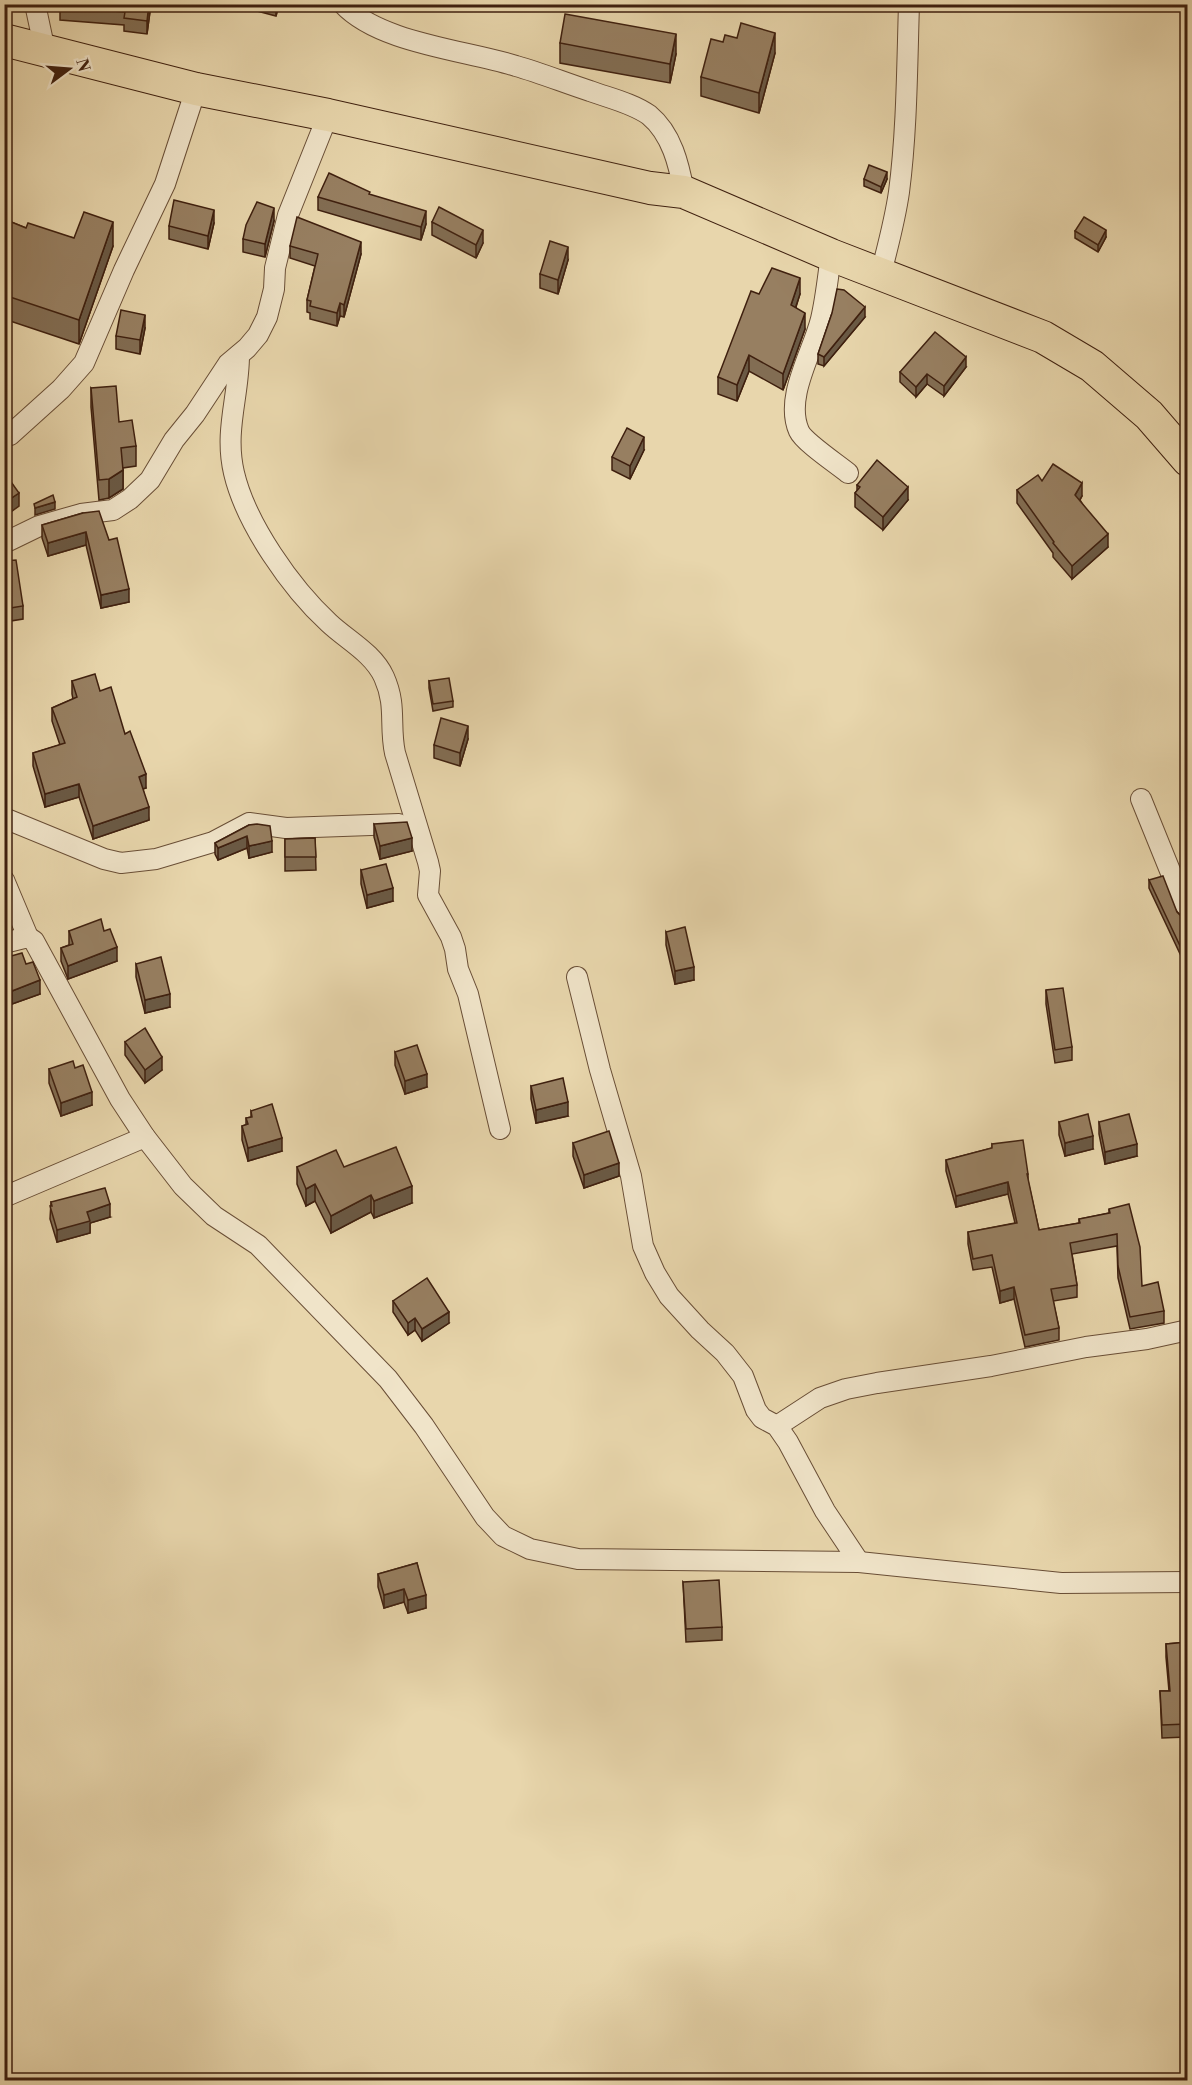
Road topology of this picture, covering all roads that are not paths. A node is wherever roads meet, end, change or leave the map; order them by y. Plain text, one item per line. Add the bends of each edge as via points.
1 (35, 4) edge
2 (342, 4) edge
3 (909, 4) edge
4 (4, 40) edge
5 (45, 51) junction
6 (196, 89) junction
7 (328, 115) junction
8 (684, 192) junction
9 (831, 255) junction
10 (881, 273) junction
11 (239, 355) junction
12 (4, 437) edge
13 (1188, 459) edge
14 (848, 473) dead end
15 (4, 543) edge
16 (1141, 799) dead end
17 (4, 818) edge
18 (417, 822) junction
19 (4, 880) edge
20 (1188, 915) edge
21 (28, 937) junction
22 (4, 943) edge
23 (576, 977) dead end
24 (500, 1129) dead end
25 (145, 1137) junction
26 (4, 1197) edge
27 (1188, 1330) edge
28 (777, 1426) junction
29 (859, 1562) junction
30 (1188, 1582) edge

1 - 5 street
2 - 8 street via 353,16 377,28 516,66 628,104 649,115 664,133 678,161
3 - 10 street via 899,192
4 - 5 main road
5 - 6 main road
6 - 7 main road
6 - 12 street via 165,184 84,363 61,389
7 - 8 main road via 650,188
7 - 11 street via 288,215 267,317 258,335
8 - 9 main road
9 - 10 main road
9 - 14 street via 821,319 794,405 801,435
10 - 13 main road via 1043,337 1092,366 1149,414
11 - 15 street via 228,364 150,480 130,499 113,510 39,526
11 - 18 street via 230,436 240,490 254,523 300,593 383,675 393,703 395,753
16 - 20 street
17 - 18 street via 104,860 121,863 191,849 249,823 286,828
18 - 24 street via 430,870 428,895 455,949
19 - 21 street
21 - 22 street
21 - 25 street via 41,950 120,1099
23 - 28 street via 631,1176 643,1246 655,1273 669,1296 743,1376 762,1418
25 - 26 street
25 - 29 street via 183,1186 214,1216 258,1245 388,1379 503,1536 530,1549 578,1559
27 - 28 street via 846,1389 820,1398
28 - 29 street
29 - 30 street via 1061,1583

